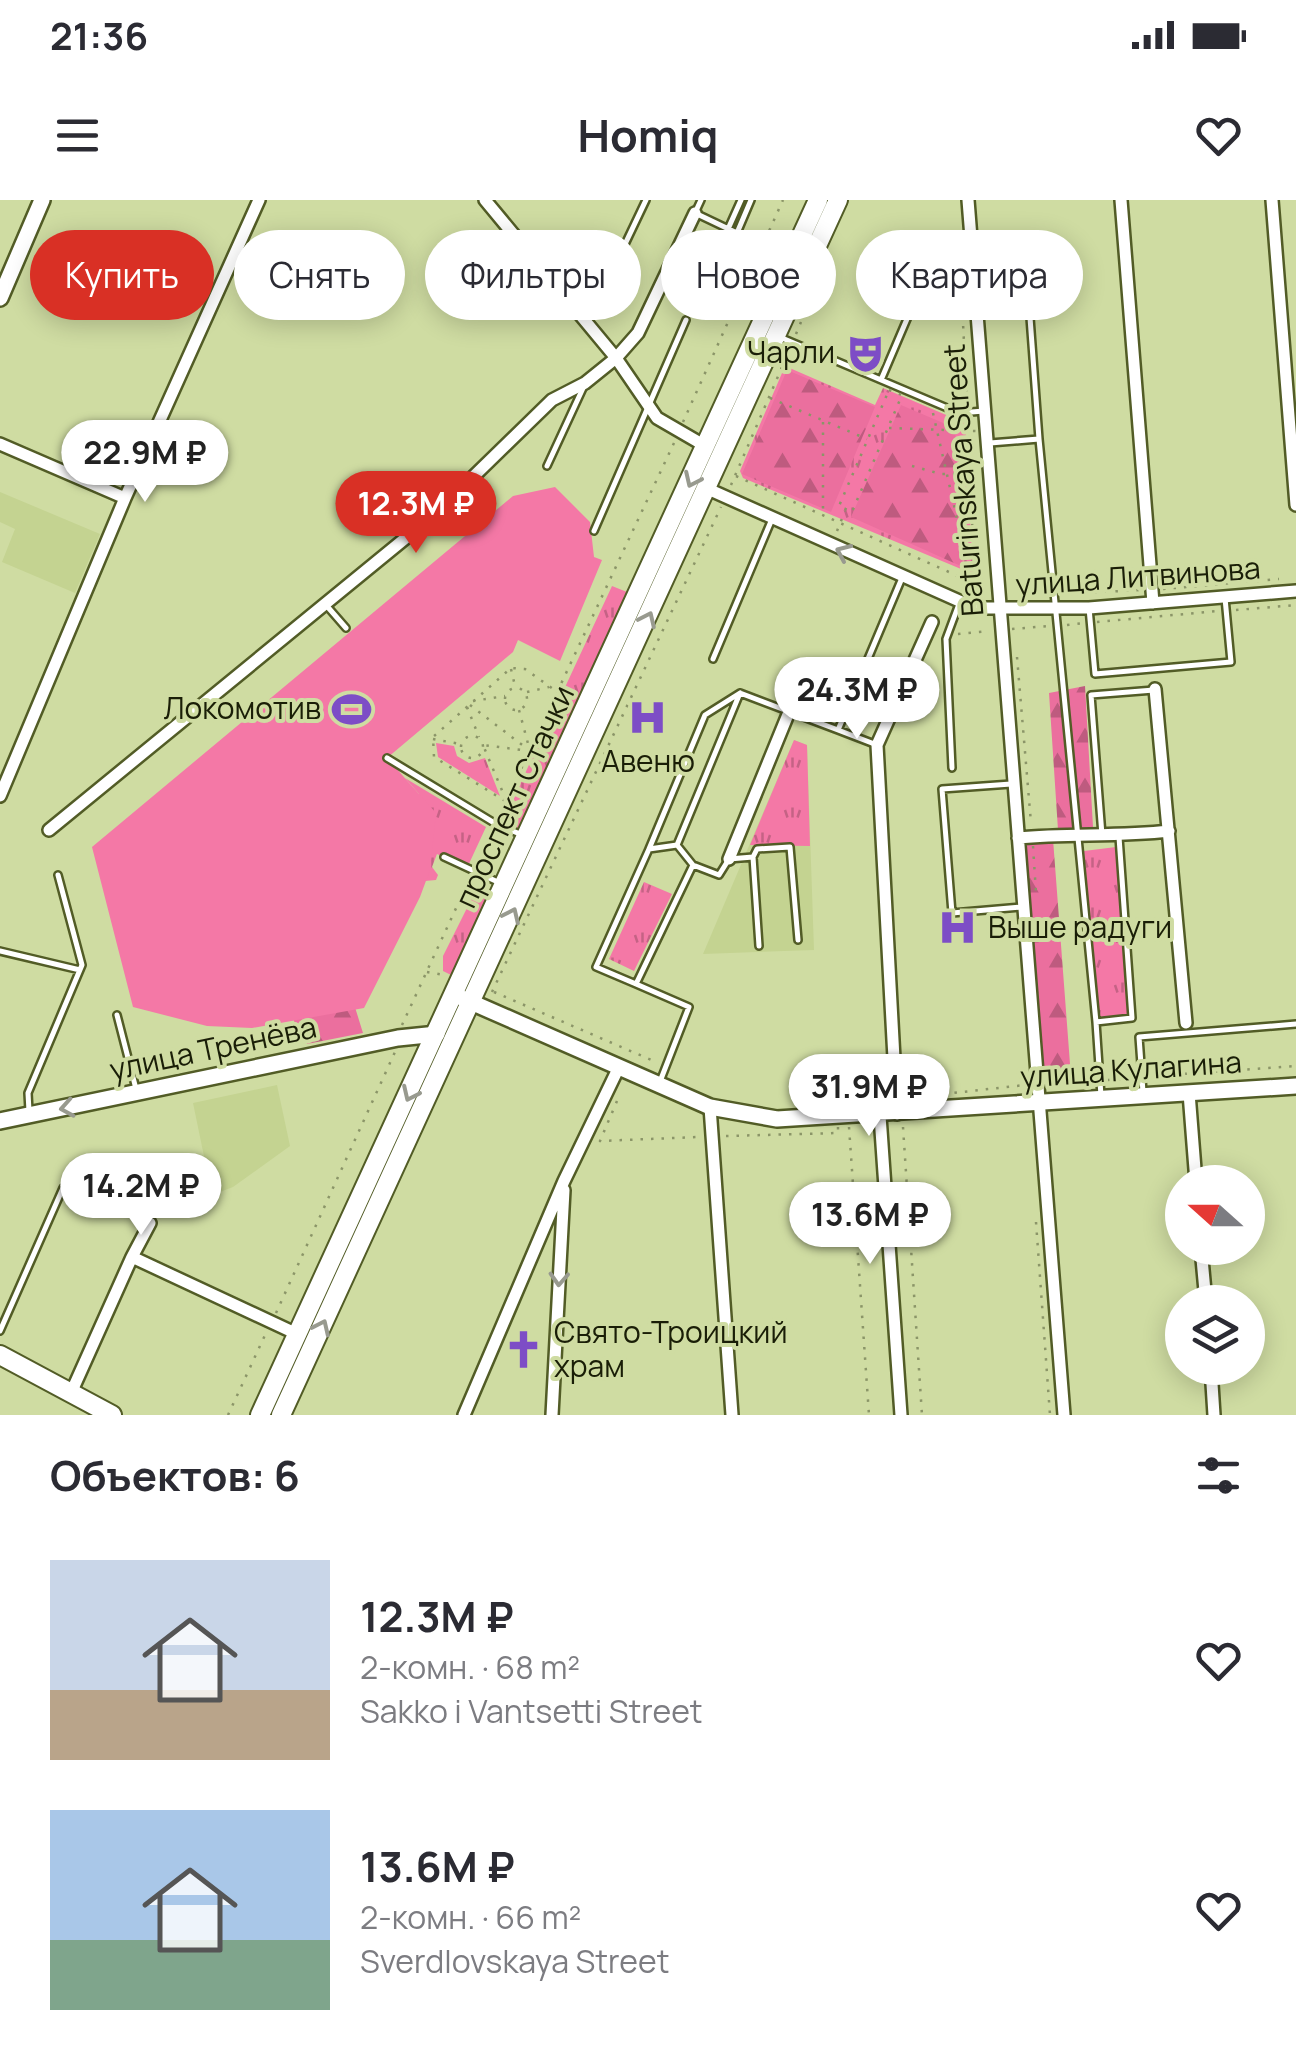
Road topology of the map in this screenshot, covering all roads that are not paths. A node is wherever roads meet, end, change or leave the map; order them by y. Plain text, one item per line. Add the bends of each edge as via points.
1 (42, 200) edge
2 (259, 200) edge
3 (504, 200) edge
4 (646, 200) edge
5 (700, 200) edge
6 (740, 200) edge
7 (750, 200) edge
8 (818, 200) edge
9 (838, 200) edge
10 (968, 200) edge
11 (1121, 200) edge
12 (1272, 200) edge
13 (490, 204) edge
14 (694, 213) junction
15 (728, 229) junction
16 (632, 230) edge
17 (966, 230) edge
18 (0, 298) edge
19 (686, 320) dead end
20 (907, 320) edge
21 (974, 320) edge
22 (1030, 320) edge
23 (786, 339) junction
24 (616, 358) junction
25 (881, 380) junction
26 (585, 383) junction
27 (648, 406) junction
28 (984, 410) junction
29 (986, 437) junction
30 (1040, 439) junction
31 (0, 444) edge
32 (707, 447) junction
33 (547, 466) dead end
34 (717, 493) junction
35 (125, 498) junction
36 (1296, 505) edge
37 (772, 519) junction
38 (594, 531) dead end
39 (902, 578) junction
40 (1296, 591) edge
41 (960, 603) junction
42 (1152, 603) junction
43 (326, 604) junction
44 (1226, 604) junction
45 (1089, 608) junction
46 (1053, 609) junction
47 (999, 610) junction
48 (932, 622) dead end
49 (346, 628) dead end
50 (712, 659) dead end
51 (1155, 690) joint
52 (740, 693) junction
53 (789, 712) junction
54 (838, 730) junction
55 (877, 745) junction
56 (387, 758) dead end
57 (952, 768) dead end
58 (1014, 784) junction
59 (0, 796) edge
60 (49, 830) dead end
61 (1168, 831) junction
62 (1080, 832) junction
63 (527, 836) junction
64 (1119, 837) junction
65 (1018, 838) junction
66 (1102, 838) junction
67 (678, 845) junction
68 (649, 849) junction
69 (444, 857) dead end
70 (753, 857) junction
71 (729, 859) junction
72 (693, 865) junction
73 (58, 875) dead end
74 (504, 886) junction
75 (1024, 907) junction
76 (798, 940) dead end
77 (759, 946) dead end
78 (0, 951) edge
79 (80, 970) junction
80 (636, 984) junction
81 (475, 994) junction
82 (117, 1015) dead end
83 (1096, 1022) junction
84 (1186, 1024) dead end
85 (1296, 1024) edge
86 (437, 1034) junction
87 (618, 1069) junction
88 (660, 1082) junction
89 (1296, 1086) edge
90 (1189, 1093) junction
91 (137, 1094) junction
92 (1144, 1095) junction
93 (1101, 1099) junction
94 (1034, 1104) junction
95 (710, 1107) junction
96 (30, 1114) junction
97 (893, 1117) junction
98 (0, 1120) edge
99 (1195, 1165) edge
100 (564, 1181) junction
101 (63, 1188) dead end
102 (150, 1222) dead end
103 (132, 1257) junction
104 (0, 1330) edge
105 (298, 1334) junction
106 (0, 1354) edge
107 (1211, 1385) edge
108 (71, 1393) junction
109 (87, 1409) edge
110 (112, 1415) edge
111 (260, 1415) edge
112 (281, 1415) edge
113 (464, 1415) edge
114 (552, 1415) edge
115 (732, 1415) edge
116 (901, 1415) edge
117 (1064, 1415) edge
118 (1214, 1415) edge

1 - 18 street
2 - 35 street
3 - 13 lane
4 - 16 lane
5 - 14 lane
6 - 15 lane
7 - 15 lane via 736,233
8 - 32 main road, проспект Стачки
9 - 23 main road, проспект Стачки
10 - 17 street, Baturinskaya Street
11 - 42 street
12 - 36 street
13 - 24 street
14 - 15 lane
14 - 24 street via 638,333
19 - 27 lane
20 - 25 lane
21 - 28 street, Baturinskaya Street
22 - 30 lane
23 - 25 lane
23 - 34 main road, проспект Стачки
24 - 26 street
24 - 27 street
25 - 28 lane via 958,413
26 - 33 lane
26 - 43 street via 552,400 435,514
27 - 32 street via 678,434
27 - 38 lane
28 - 29 street, Baturinskaya Street
29 - 30 lane
29 - 47 street, Baturinskaya Street
30 - 46 lane
31 - 35 street
32 -> 63 main road, проспект Стачки
34 - 37 street, улица Литвинова
81 -> 34 main road, проспект Стачки
35 - 59 street
39 -> 37 street, улица Литвинова
37 - 50 lane
39 - 41 street, улица Литвинова
39 - 54 lane
40 - 44 street, улица Литвинова
41 - 47 street, улица Литвинова
41 - 57 lane via 946,639
42 - 44 street, улица Литвинова
42 - 45 street, улица Литвинова
43 - 49 lane
43 - 60 street
44 - 45 lane via 1231,662 1095,674
45 - 46 street, улица Литвинова
46 - 47 street, улица Литвинова
46 - 62 lane
47 - 58 street, Baturinskaya Street
48 - 55 street
51 - 61 street
51 - 66 lane via 1090,695
52 - 53 lane
52 - 67 lane
52 - 68 lane via 705,715
53 - 54 lane
53 - 71 street
54 - 55 lane
55 - 97 street
56 - 63 lane
58 - 65 street, Baturinskaya Street
58 - 75 lane via 942,789 952,913
61 - 64 street
61 - 84 street
62 - 65 street
62 - 66 street
62 - 83 lane
63 - 74 main road, проспект Стачки
64 - 66 street
64 - 83 lane via 1132,1018
65 - 75 street, Baturinskaya Street
67 - 68 lane
67 - 72 lane
68 - 80 lane via 596,967
69 - 74 lane
70 - 71 lane
70 - 76 lane via 756,848 790,847
70 - 77 lane
71 - 72 lane via 719,874
72 - 80 lane
73 - 79 lane
74 - 81 main road, проспект Стачки
75 - 94 street, Baturinskaya Street
78 - 79 lane
79 - 96 lane via 28,1092
80 - 88 lane via 689,1006
81 - 86 main road, проспект Стачки
81 - 87 street, улица Кулагина
112 -> 81 main road, проспект Стачки
82 - 91 lane
83 - 93 lane
85 - 92 lane via 1139,1037
86 - 91 street, улица Тренёва
86 -> 105 main road, проспект Стачки
87 - 88 street, улица Кулагина
87 - 100 street
88 - 95 street, улица Кулагина
89 - 90 street, улица Кулагина
90 - 92 street, улица Кулагина
90 - 99 street
91 -> 96 street, улица Тренёва
92 - 93 street, улица Кулагина
93 - 94 street, улица Кулагина
94 - 97 street, улица Кулагина
94 - 117 street, Baturinskaya Street
95 - 97 street, улица Кулагина via 776,1119
95 - 115 street
96 - 98 street, улица Тренёва
97 - 116 street
100 - 113 street
100 -> 114 street
101 - 104 lane
102 - 103 street
103 - 105 street
103 - 108 street
105 - 111 main road, проспект Стачки
106 - 108 main road
107 - 118 street
108 - 109 main road
109 - 110 main road

